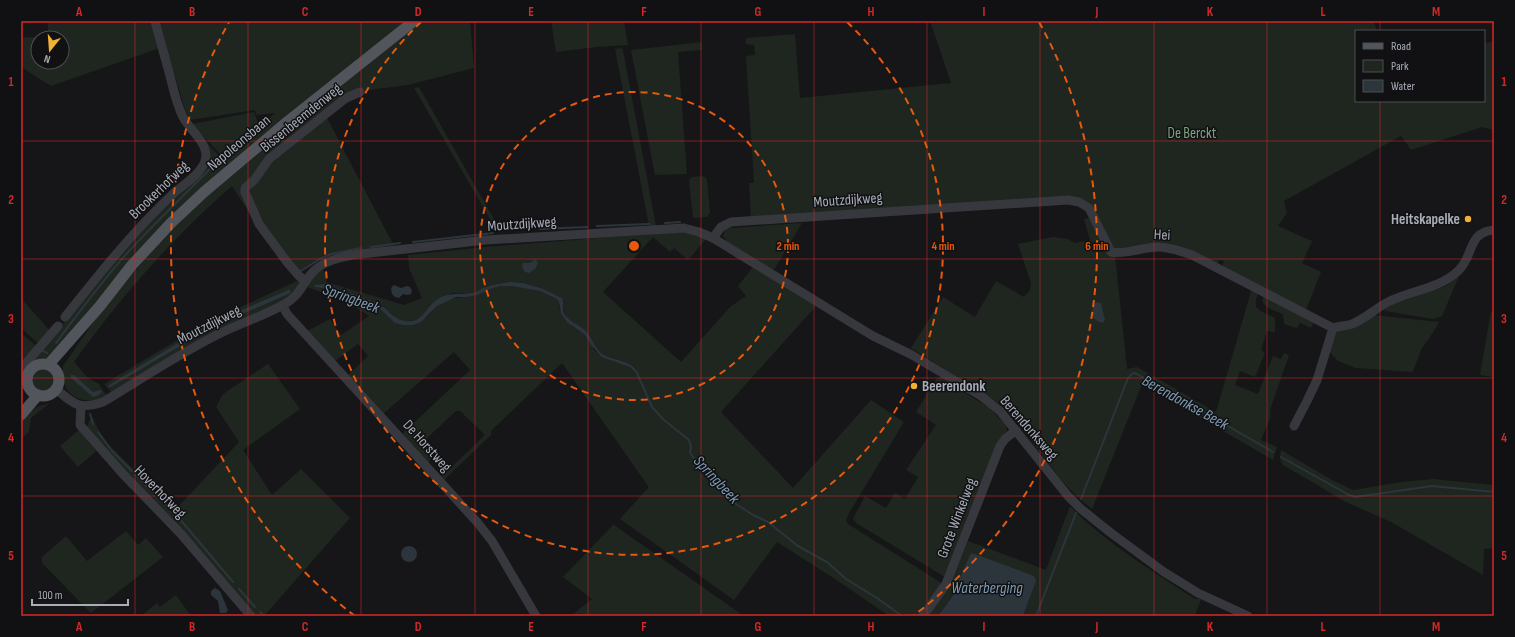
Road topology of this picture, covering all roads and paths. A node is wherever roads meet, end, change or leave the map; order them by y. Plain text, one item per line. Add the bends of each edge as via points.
1 (155, 21) edge
2 (414, 21) edge
3 (360, 92) dead end
4 (1001, 203) joint
5 (1494, 230) edge
6 (713, 238) junction
7 (306, 280) junction
8 (283, 306) junction
9 (65, 317) dead end
10 (58, 326) dead end
11 (1333, 328) junction
12 (53, 367) junction
13 (23, 375) edge
14 (56, 389) junction
15 (34, 392) junction
16 (21, 404) edge
17 (81, 406) junction
18 (21, 415) edge
19 (1294, 426) dead end
20 (1016, 430) junction
21 (251, 616) edge
22 (536, 616) edge
23 (923, 616) edge
24 (1248, 616) edge

1 - 9 street, Brookerhofweg via 177,103 190,129 201,142 206,155 204,163 200,170 128,239
2 - 12 main road, Napoleonsbaan via 287,122 171,223 132,265
3 - 7 street, Bissenbeemdenweg via 346,98 269,159 245,188 259,224 287,262
4 - 6 street, Moutzdijkweg via 731,222 721,227
4 - 11 street, Hei via 1068,200 1079,202 1090,208 1111,252 1157,247 1192,255
5 - 11 street via 1477,236 1460,270 1445,281 1388,302 1352,324
6 - 7 street, Moutzdijkweg via 684,228 479,241 352,255 326,262
6 - 20 street, Berendonksweg via 873,336 912,355 980,396 1000,411
7 - 8 street, Moutzdijkweg via 297,296
8 - 17 street, Moutzdijkweg via 225,330 103,402 89,407
8 - 22 street, De Horstweg via 287,314 477,522 492,541
10 - 13 street
11 - 19 street via 1317,380
12 - 13 main road via 44,363 34,366
12 - 14 main road via 59,380
13 - 15 main road
14 - 15 main road via 48,395
14 - 17 street
15 - 16 main road
15 - 18 main road
17 - 21 street, Hoverhofweg via 80,425 181,534
20 - 23 street, Grote Winkelweg via 1000,446 946,584
20 - 24 street, Berendonksweg via 1081,509 1164,572 1198,593

